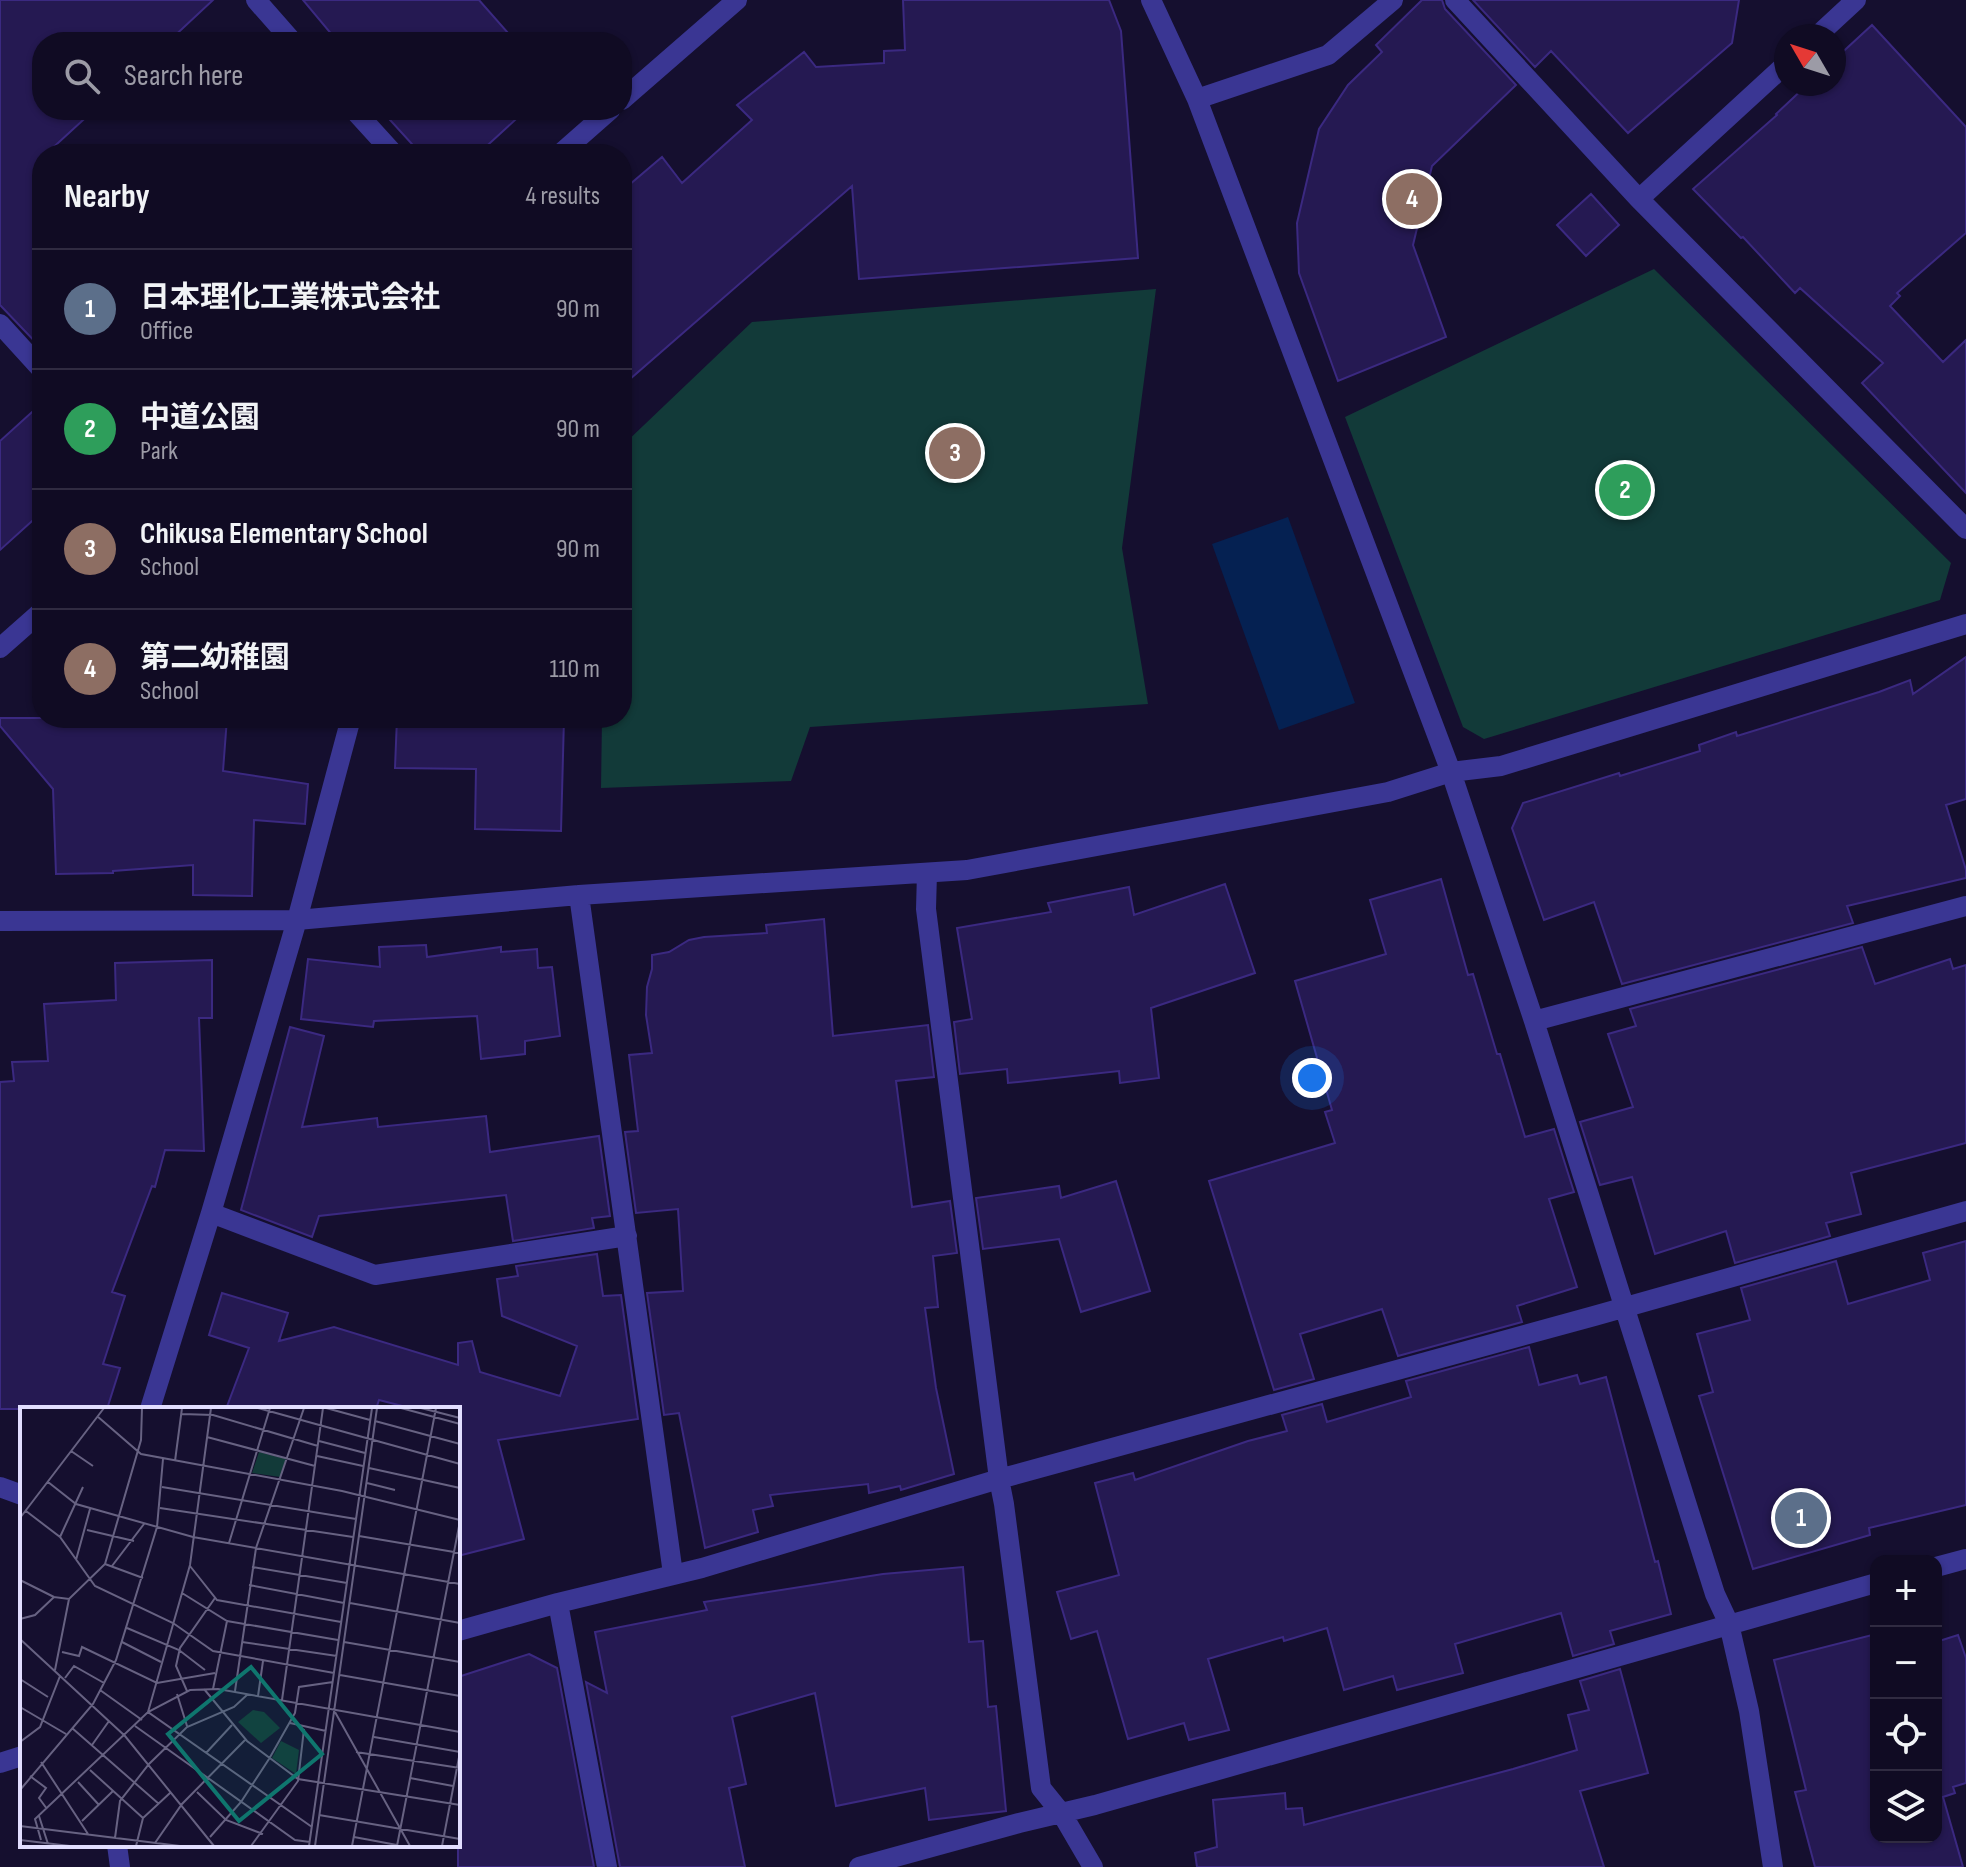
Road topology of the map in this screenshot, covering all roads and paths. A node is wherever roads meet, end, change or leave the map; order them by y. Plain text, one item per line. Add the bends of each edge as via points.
1 (256, 0) edge
2 (737, 0) edge
3 (1151, 0) edge
4 (1393, 0) edge
5 (1455, 0) edge
6 (1856, 0) edge
7 (1830, 24) edge
8 (284, 32) edge
9 (1774, 75) edge
10 (632, 91) edge
11 (1197, 99) junction
12 (363, 120) edge
13 (599, 120) edge
14 (385, 144) edge
15 (571, 144) edge
16 (1639, 199) junction
17 (0, 324) edge
18 (32, 359) edge
19 (1966, 529) edge
20 (32, 620) edge
21 (1966, 624) edge
22 (0, 648) edge
23 (348, 728) edge
24 (1451, 772) junction
25 (927, 873) junction
26 (579, 895) junction
27 (1966, 906) edge
28 (297, 920) junction
29 (0, 921) edge
30 (1534, 1021) junction
31 (1966, 1211) edge
32 (211, 1213) junction
33 (627, 1236) junction
34 (1623, 1308) junction
35 (151, 1407) edge
36 (999, 1479) junction
37 (0, 1487) edge
38 (20, 1494) edge
39 (1966, 1559) edge
40 (1942, 1565) edge
41 (673, 1574) junction
42 (1870, 1585) edge
43 (558, 1603) junction
44 (1729, 1624) junction
45 (460, 1630) edge
46 (20, 1757) edge
47 (0, 1763) edge
48 (1062, 1814) junction
49 (117, 1847) edge
50 (120, 1867) edge
51 (607, 1867) edge
52 (859, 1867) edge
53 (1093, 1867) edge
54 (1773, 1867) edge

1 - 8 street
2 - 10 street
3 - 11 street
4 - 11 street via 1328,55
5 - 16 street
6 - 7 street
9 - 16 street
11 - 24 street
12 - 14 street
13 - 15 street
16 - 19 street
17 - 18 street
20 - 22 street
21 - 24 street via 1501,766
23 - 28 street
24 - 25 street via 1388,792
24 - 30 street
25 - 26 street
25 - 36 street via 926,909
26 - 28 street
26 - 33 street
27 - 30 street
28 - 29 street
28 - 32 street
30 - 34 street
31 - 34 street
32 - 33 street via 375,1275
32 - 35 street
33 - 41 street
34 - 36 street
34 - 44 street
36 - 41 street
36 - 48 street via 1041,1788
37 - 38 street
39 - 40 street
41 - 43 street
42 - 44 street
43 - 45 street
43 - 51 street
44 - 48 street
44 - 54 street via 1749,1711
46 - 47 street
48 - 52 street
48 - 53 street
49 - 50 street

